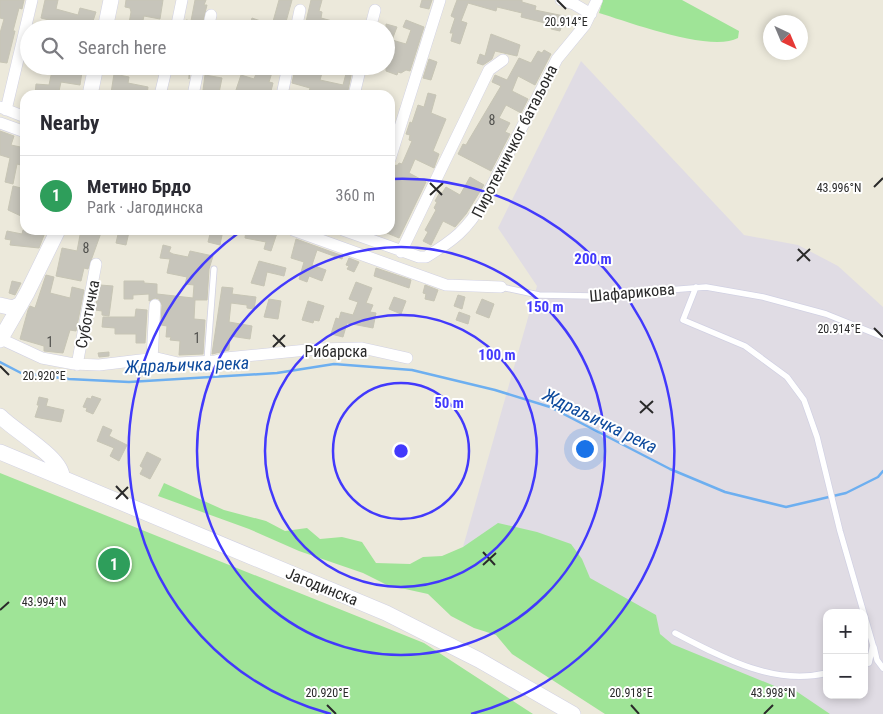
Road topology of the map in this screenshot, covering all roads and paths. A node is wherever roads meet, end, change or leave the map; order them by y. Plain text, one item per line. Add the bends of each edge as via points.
1 (32, 0) edge
2 (111, 0) edge
3 (182, 0) edge
4 (440, 0) edge
5 (560, 0) edge
6 (597, 0) edge
7 (300, 10) dead end
8 (375, 10) dead end
9 (591, 14) junction
10 (211, 15) dead end
11 (27, 20) edge
12 (107, 20) edge
13 (178, 20) edge
14 (210, 20) edge
15 (298, 20) edge
16 (372, 20) edge
17 (20, 45) edge
18 (503, 60) dead end
19 (94, 75) edge
20 (165, 75) edge
21 (197, 75) edge
22 (286, 75) edge
23 (359, 75) edge
24 (91, 90) edge
25 (161, 90) edge
26 (194, 90) edge
27 (283, 90) edge
28 (355, 90) edge
29 (3, 108) edge
30 (20, 115) edge
31 (0, 123) edge
32 (20, 130) edge
33 (395, 143) edge
34 (56, 235) edge
35 (307, 235) edge
36 (369, 235) edge
37 (401, 252) junction
38 (96, 264) dead end
39 (214, 269) dead end
40 (501, 287) joint
41 (696, 287) junction
42 (22, 304) junction
43 (0, 305) edge
44 (155, 305) dead end
45 (0, 310) edge
46 (3, 335) edge
47 (883, 337) edge
48 (407, 358) dead end
49 (152, 359) junction
50 (207, 362) junction
51 (77, 365) junction
52 (0, 416) edge
53 (0, 452) edge
54 (62, 477) junction
55 (675, 633) dead end
56 (873, 645) junction
57 (868, 663) edge
58 (883, 668) edge
59 (823, 674) edge
60 (573, 714) edge

1 - 11 street
2 - 12 main road
3 - 13 street
4 - 33 street
5 - 9 street
6 - 9 street, Пиротехничког батаљона
7 - 15 street
8 - 16 street
9 - 37 street, Пиротехничког батаљона via 557,59 472,222 426,257
10 - 14 street
17 - 29 street
18 - 37 street via 489,70
19 - 24 main road
20 - 25 street
21 - 26 street
22 - 27 street
23 - 28 street
29 - 30 street
31 - 32 street
34 - 42 main road
35 - 40 street, Шафарикова via 446,285
36 - 37 street
38 - 51 street, Суботичка
39 - 50 lane
40 - 41 lane, Шафарикова via 539,295 592,296
41 - 47 lane, Шафарикова via 763,297 826,314
41 - 56 lane via 682,320 745,346 787,377 804,400
42 - 43 main road via 13,308
42 - 46 main road
44 - 49 street
45 - 46 main road
46 - 51 street, Рибарска via 42,358
48 - 50 street, Рибарска via 362,348 317,349
49 - 50 street, Рибарска via 178,363
49 - 51 street, Рибарска
52 - 54 main road via 49,456 61,470
53 - 54 main road, Јагодинска
54 - 60 main road, Јагодинска via 386,613 479,660
55 - 59 lane via 772,674 808,678
56 - 57 lane
56 - 58 lane

